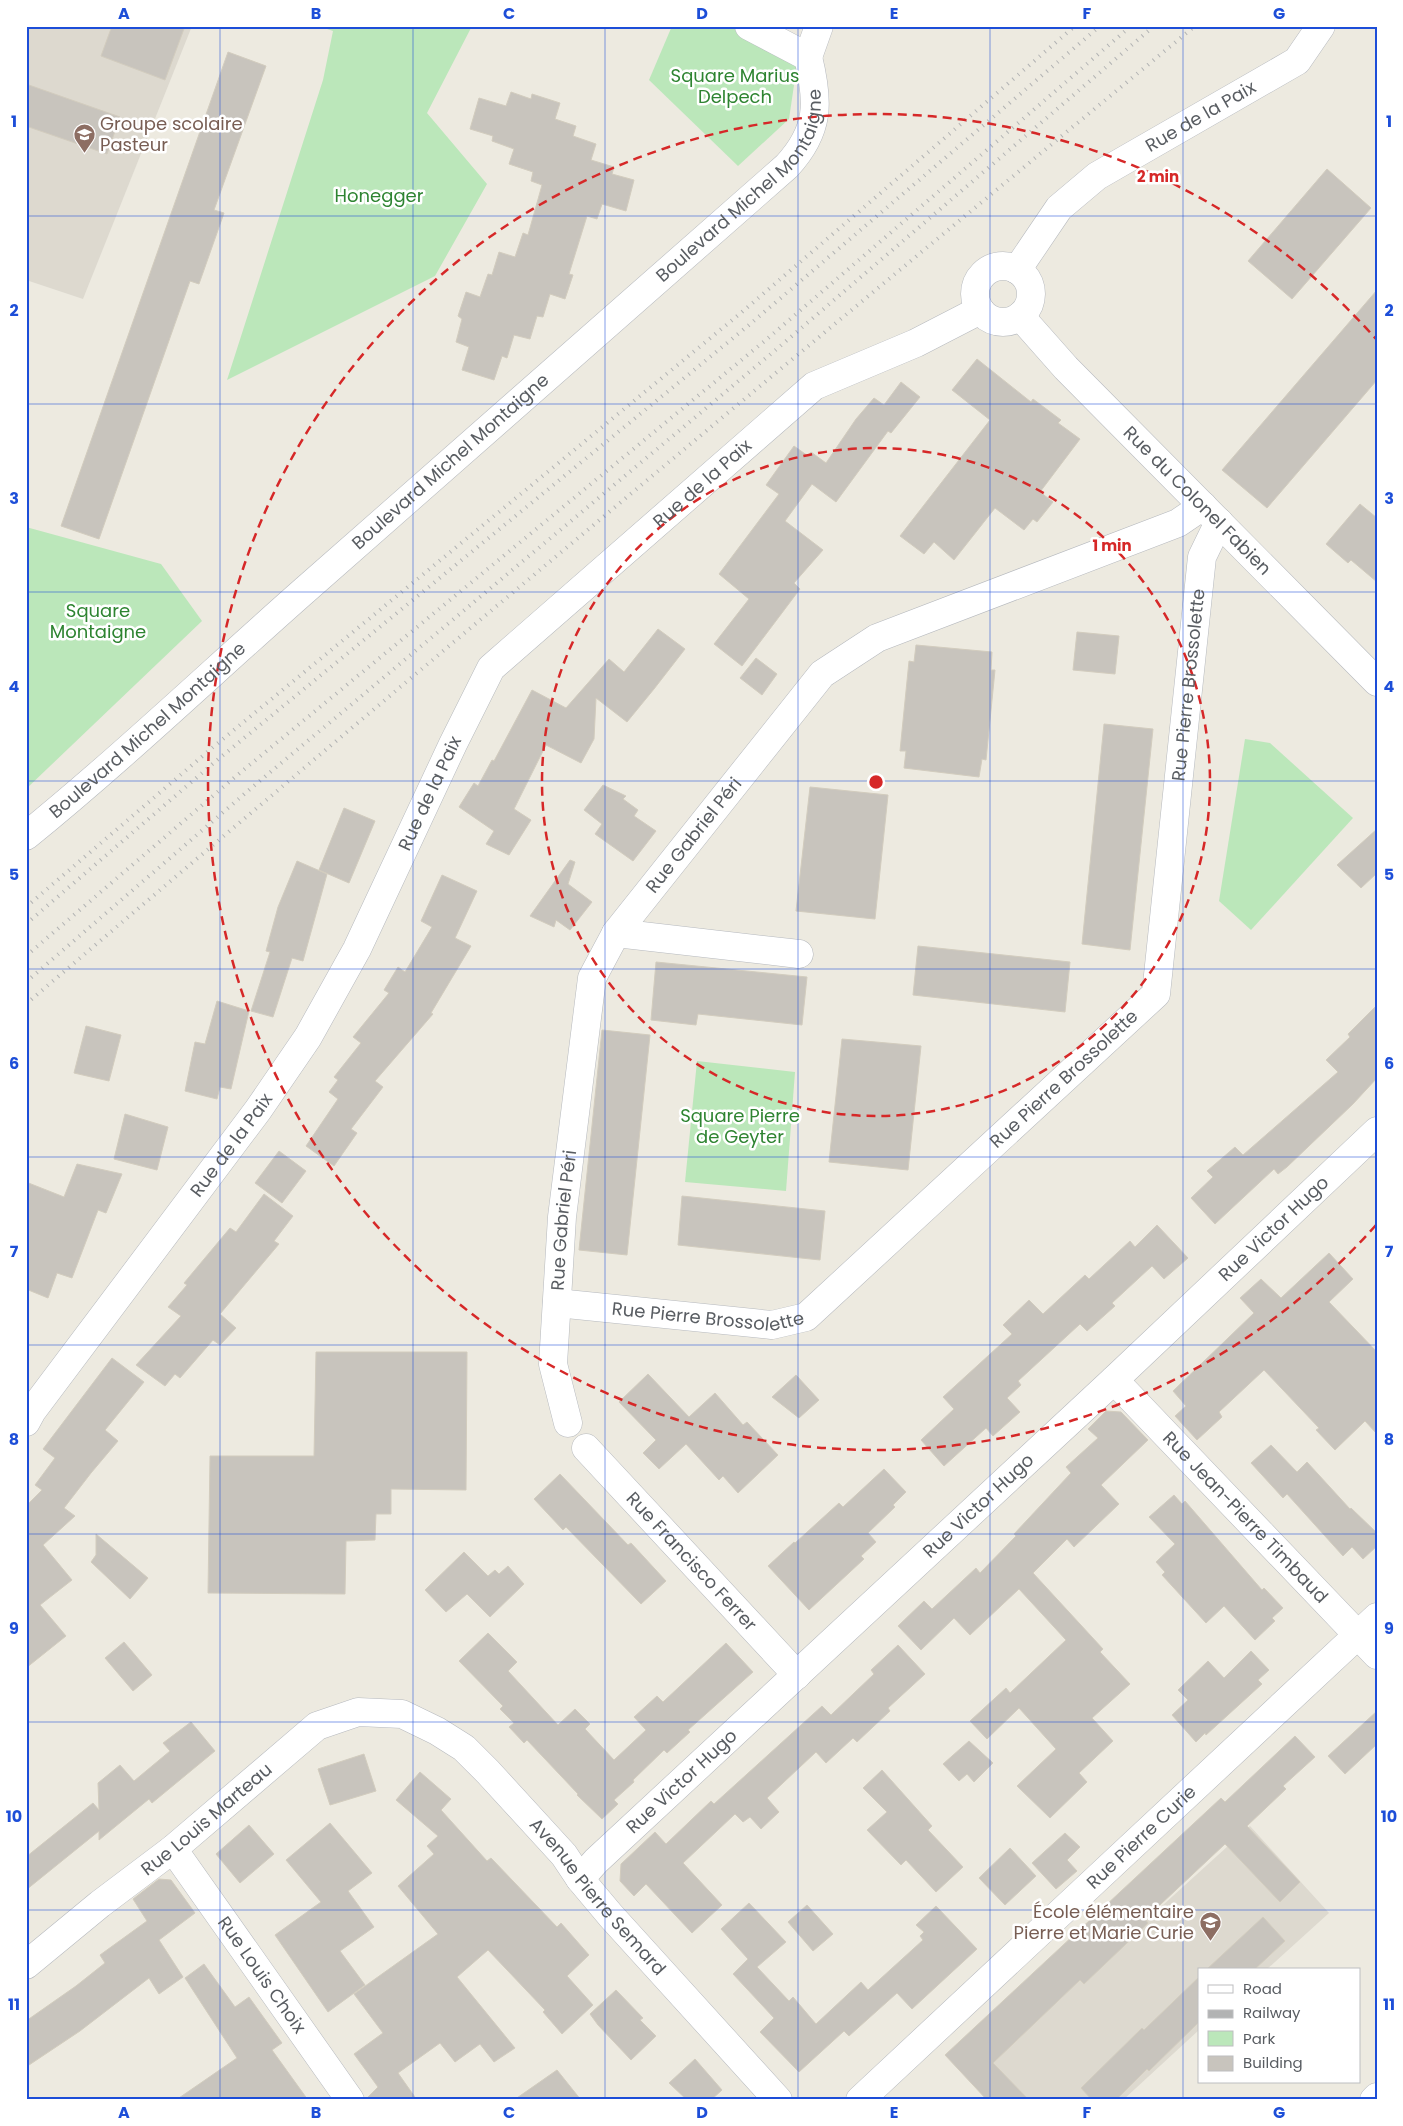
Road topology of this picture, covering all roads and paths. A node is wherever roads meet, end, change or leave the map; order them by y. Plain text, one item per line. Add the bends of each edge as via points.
1 (749, 26) edge
2 (819, 26) edge
3 (1321, 26) edge
4 (808, 57) junction
5 (1017, 270) junction
6 (980, 310) junction
7 (1020, 316) junction
8 (1211, 514) junction
9 (1377, 682) edge
10 (26, 836) edge
11 (616, 933) junction
12 (799, 954) dead end
13 (1377, 1131) edge
14 (557, 1303) junction
15 (1114, 1380) junction
16 (26, 1422) edge
17 (568, 1423) dead end
18 (586, 1448) dead end
19 (1377, 1617) edge
20 (1357, 1635) junction
21 (1377, 1655) edge
22 (797, 1675) junction
23 (402, 1714) joint
24 (173, 1849) junction
25 (580, 1879) junction
26 (26, 1965) edge
27 (1377, 2097) edge
28 (350, 2100) edge
29 (778, 2100) edge
30 (860, 2100) edge
31 (1374, 2100) edge

1 - 4 street
2 - 4 street
3 - 5 street, Rue de la Paix via 1297,61 1097,176 1059,208
4 - 10 street, Boulevard Michel Montaigne via 816,89 815,110 811,130 800,152 787,166 228,658 91,784
5 - 6 street via 998,266 982,275 976,283 975,292
5 - 7 street via 1031,292 1026,309
6 - 7 street via 987,317 1004,322
6 - 16 street, Rue de la Paix via 916,343 814,386 492,668 452,744 358,950 308,1037 258,1110
7 - 8 street, Rue du Colonel Fabien via 1066,368
8 - 9 street, Rue du Colonel Fabien
8 - 11 street, Rue Gabriel Péri via 1178,523 878,638 822,674
8 - 14 street, Rue Pierre Brossolette via 1202,557 1156,994 806,1317 772,1325
11 - 12 street
11 - 14 street, Rue Gabriel Péri via 592,978 562,1217
13 - 15 street, Rue Victor Hugo
14 - 17 street, Rue Gabriel Péri via 553,1364
15 - 20 street, Rue Jean-Pierre Timbaud
15 - 22 street, Rue Victor Hugo
18 - 22 street, Rue Francisco Ferrer
19 - 20 street, Rue Pierre Curie
20 - 21 street, Rue Jean-Pierre Timbaud
20 - 30 street, Rue Pierre Curie
22 - 25 street, Rue Victor Hugo
23 - 24 street, Rue Louis Marteau via 358,1712 317,1726
23 - 25 street, Avenue Pierre Semard via 464,1748 564,1855
24 - 26 street, Rue Louis Marteau
24 - 28 street, Rue Louis Choix
25 - 29 street, Avenue Pierre Semard
27 - 31 street

